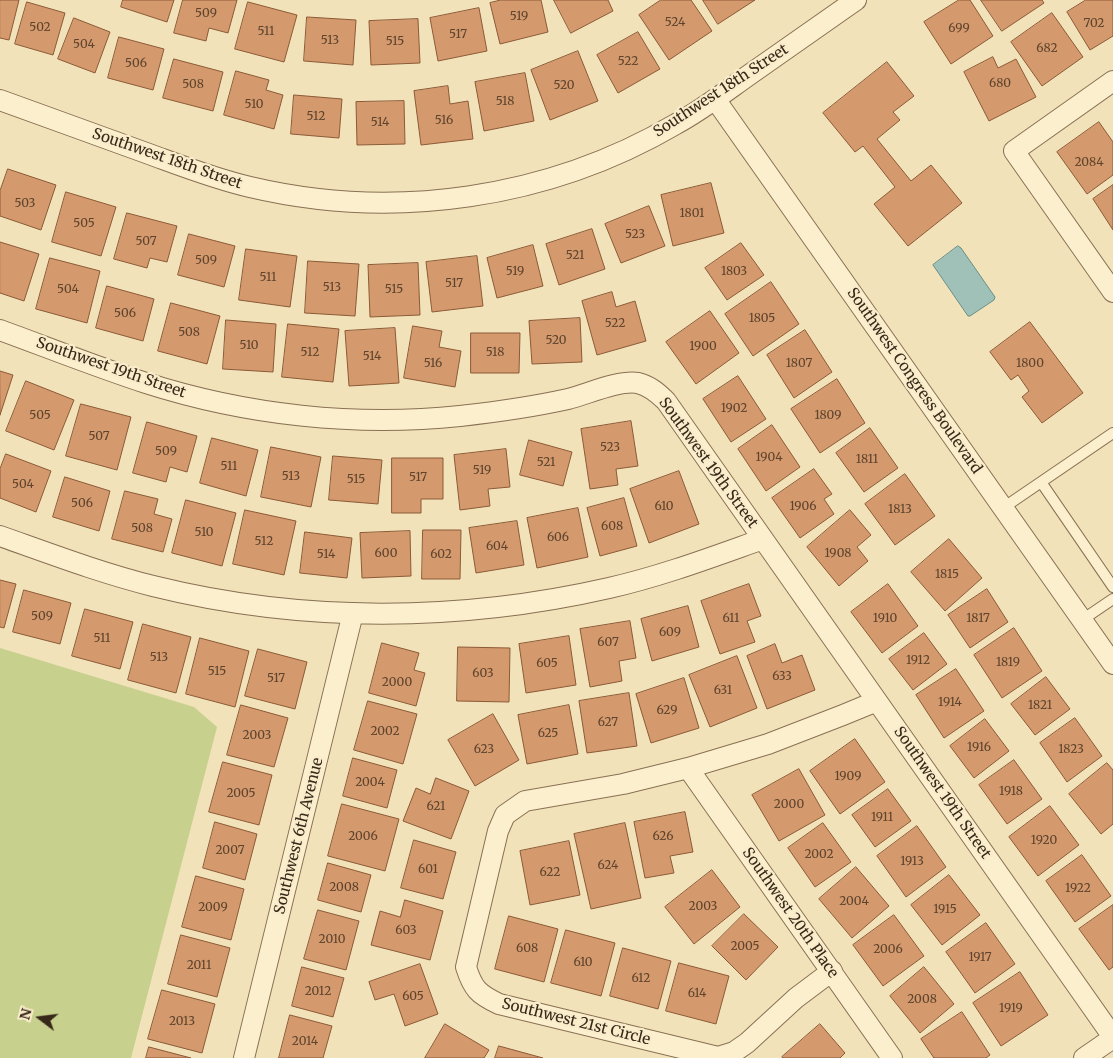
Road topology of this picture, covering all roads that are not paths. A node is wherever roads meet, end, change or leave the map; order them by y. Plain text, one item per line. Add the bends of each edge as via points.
1 (856, 0) edge
2 (1113, 81) edge
3 (715, 99) junction
4 (0, 100) edge
5 (1113, 292) edge
6 (0, 330) edge
7 (1113, 433) edge
8 (1041, 482) junction
9 (1003, 508) junction
10 (0, 536) edge
11 (763, 539) junction
12 (1113, 587) edge
13 (1113, 599) edge
14 (354, 614) junction
15 (1082, 620) junction
16 (1113, 664) edge
17 (877, 701) junction
18 (688, 768) junction
19 (832, 971) junction
20 (1113, 1037) edge
21 (244, 1058) edge
22 (892, 1058) edge
23 (1084, 1058) edge

1 - 3 street, Southwest 18th Street
2 - 5 street via 1014,151
3 - 4 street, Southwest 18th Street via 620,153 561,176 480,196 375,203 312,199 209,176
3 - 9 street, Southwest Congress Boulevard
6 - 11 street, Southwest 19th Street via 147,383 210,400 308,416 373,420 439,418 505,411 620,384 637,383 654,390 666,401
7 - 8 lane
8 - 9 lane
8 - 12 lane
9 - 15 street, Southwest Congress Boulevard
10 - 14 street via 84,567 155,587 236,602
11 - 14 street via 672,571 610,588 538,602 428,613
11 - 17 street, Southwest 19th Street
13 - 15 lane
14 - 21 street, Southwest 6th Avenue
15 - 16 street, Southwest Congress Boulevard
17 - 18 street, Southwest 21st Circle via 768,744
17 - 20 street, Southwest 19th Street
18 - 19 street, Southwest 20th Place
18 - 19 street, Southwest 21st Circle via 623,784 525,801 505,816 498,831 466,967 471,984 498,1004 718,1057 747,1043 796,998
19 - 22 street, Southwest 20th Place
20 - 23 street

